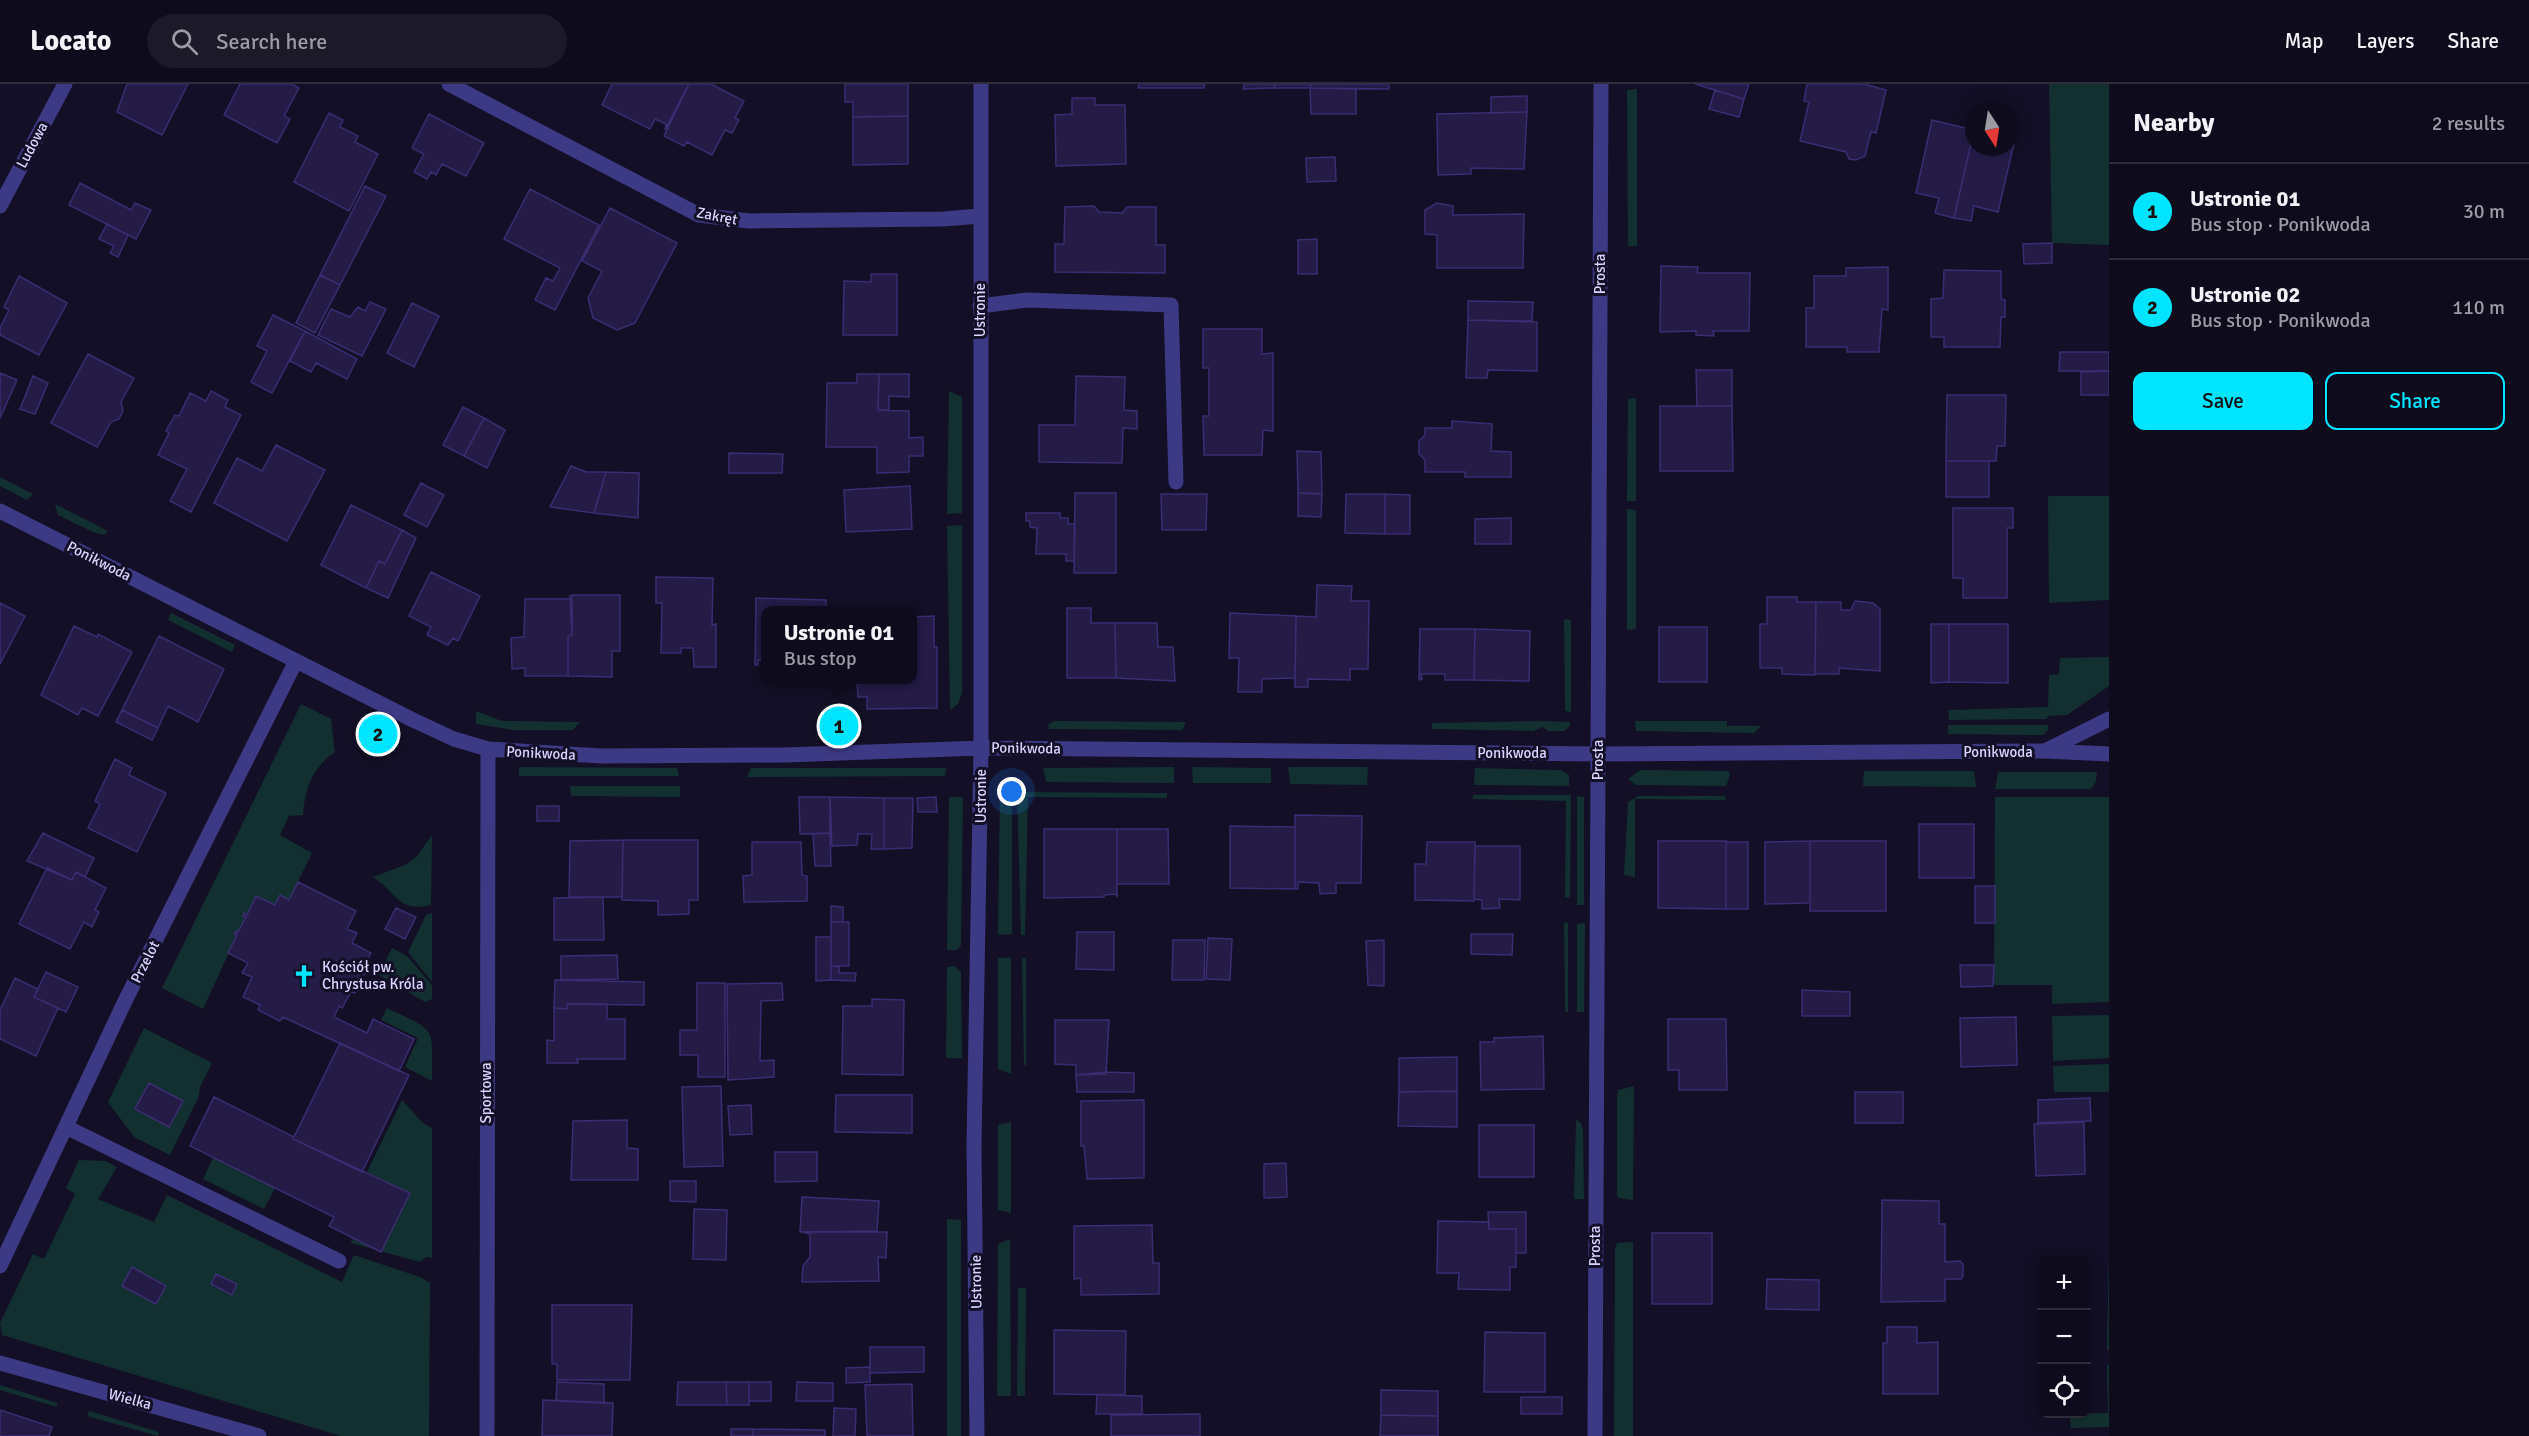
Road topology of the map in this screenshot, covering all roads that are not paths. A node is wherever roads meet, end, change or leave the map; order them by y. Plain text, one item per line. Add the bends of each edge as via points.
1 (65, 84) edge
2 (449, 84) edge
3 (981, 84) edge
4 (1601, 84) edge
5 (0, 206) edge
6 (980, 216) junction
7 (980, 306) junction
8 (1176, 482) dead end
9 (0, 511) edge
10 (296, 661) junction
11 (2109, 719) edge
12 (981, 748) junction
13 (488, 749) junction
14 (2045, 752) junction
15 (1599, 753) junction
16 (2109, 754) edge
17 (66, 1127) junction
18 (339, 1261) dead end
19 (0, 1266) edge
20 (0, 1364) edge
21 (259, 1436) edge
22 (487, 1436) edge
23 (977, 1436) edge
24 (1595, 1436) edge

1 - 5 street, Ludowa
2 - 6 street, Zakręt via 699,215 749,221
3 - 6 street, Ustronie
4 - 15 street, Prosta
6 - 7 street, Ustronie
7 - 8 street via 1027,300 1171,305
7 - 12 street, Ustronie
9 - 10 street, Ponikwoda
10 - 13 street, Ponikwoda via 454,739
10 - 17 street, Przelot
11 - 14 street
12 - 13 street, Ponikwoda via 601,756
12 - 15 street, Ponikwoda
12 - 23 street, Ustronie via 974,1145
13 - 22 street, Sportowa
14 - 15 street, Ponikwoda
14 - 16 street, Ponikwoda
15 - 24 street, Prosta
17 - 18 street
17 - 19 street, Przelot
20 - 21 street, Wielka

